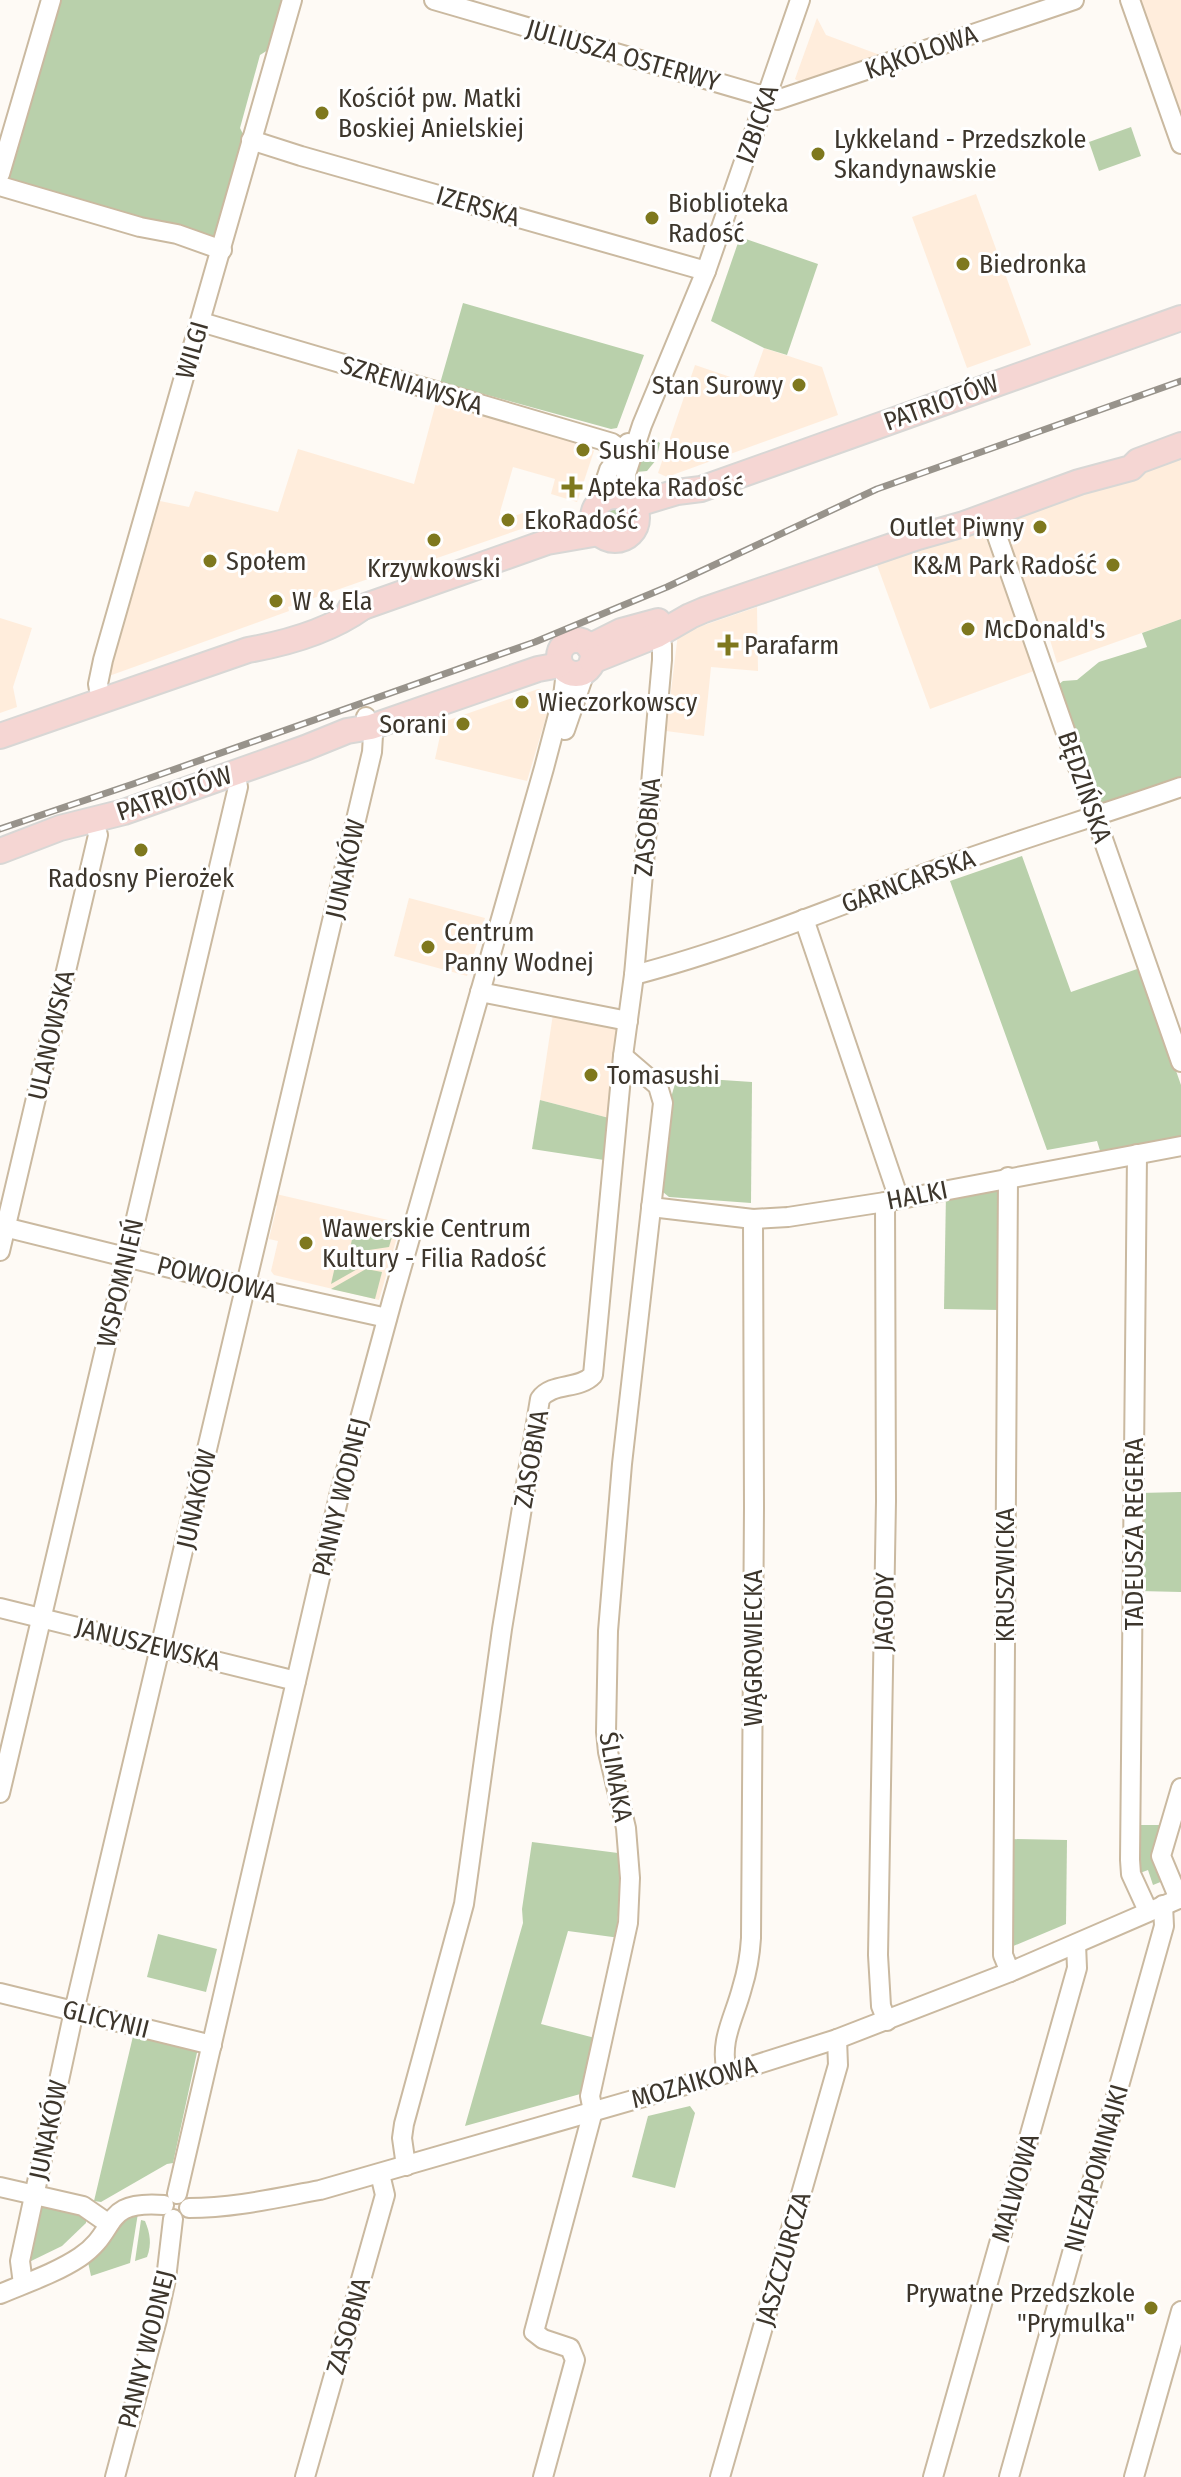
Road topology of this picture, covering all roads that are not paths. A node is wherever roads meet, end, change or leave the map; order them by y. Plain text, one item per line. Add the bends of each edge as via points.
1 (51, 0) edge
2 (292, 0) edge
3 (434, 0) edge
4 (800, 0) edge
5 (1074, 0) edge
6 (1130, 0) edge
7 (767, 97) junction
8 (251, 140) junction
9 (1181, 144) edge
10 (0, 174) edge
11 (0, 186) edge
12 (222, 250) junction
13 (706, 271) junction
14 (1181, 318) edge
15 (201, 322) junction
16 (642, 425) junction
17 (1181, 445) edge
18 (622, 450) junction
19 (632, 508) junction
20 (989, 513) junction
21 (597, 517) junction
22 (690, 616) junction
23 (657, 635) junction
24 (576, 661) junction
25 (101, 701) junction
26 (361, 725) junction
27 (0, 736) edge
28 (235, 773) junction
29 (1181, 787) edge
30 (1095, 817) junction
31 (93, 820) junction
32 (0, 851) edge
33 (804, 919) junction
34 (634, 975) junction
35 (480, 992) junction
36 (628, 1021) junction
37 (623, 1056) junction
38 (1181, 1062) edge
39 (1181, 1146) edge
40 (1137, 1154) junction
41 (1008, 1177) junction
42 (892, 1200) junction
43 (651, 1207) junction
44 (753, 1219) junction
45 (3, 1226) edge
46 (0, 1251) edge
47 (126, 1257) junction
48 (247, 1287) junction
49 (387, 1318) junction
50 (0, 1608) edge
51 (41, 1618) junction
52 (161, 1647) junction
53 (296, 1681) junction
54 (1181, 1788) edge
55 (0, 1793) edge
56 (1168, 1903) edge
57 (1076, 1944) junction
58 (1010, 1972) junction
59 (0, 1993) edge
60 (74, 2011) junction
61 (887, 2021) junction
62 (837, 2039) junction
63 (212, 2045) junction
64 (727, 2073) junction
65 (593, 2111) junction
66 (406, 2166) junction
67 (380, 2174) junction
68 (0, 2187) edge
69 (34, 2195) junction
70 (176, 2207) junction
71 (109, 2224) junction
72 (23, 2284) junction
73 (0, 2294) edge
74 (1181, 2311) edge
75 (115, 2477) edge
76 (305, 2477) edge
77 (543, 2477) edge
78 (720, 2477) edge
79 (933, 2477) edge
80 (1009, 2477) edge
81 (1134, 2477) edge

1 - 10 street
2 - 8 street, WILGI
3 - 7 street, JULIUSZA OSTERWY
4 - 7 street, IZBICKA
5 - 7 street, KĄKOLOWA via 786,98
6 - 9 street
7 - 13 street, IZBICKA
8 - 12 street, WILGI
8 - 13 street, IZERSKA
11 - 12 street
12 - 15 street, WILGI
13 - 16 street, IZBICKA
14 - 19 main road, PATRIOTÓW via 701,489
15 - 18 street, SZRENIAWSKA
15 - 25 street, WILGI via 103,660
16 - 18 street, IZBICKA
16 - 19 street, IZBICKA via 626,474
17 - 20 main road, PATRIOTÓW via 1138,461 1125,457 1107,463 1079,482
18 - 21 street, IZBICKA via 609,470
19 - 21 main road via 609,496
19 - 21 main road via 631,534 622,539 612,540
20 - 22 main road, PATRIOTÓW via 953,516 918,537
20 - 30 street, BĘDZIŃSKA
21 - 25 main road via 547,542 287,629 248,650
22 - 23 main road, PATRIOTÓW
22 - 24 main road, PATRIOTÓW via 621,631
23 - 24 main road, PATRIOTÓW
23 - 34 street, ZASOBNA via 662,660
24 - 26 main road, PATRIOTÓW via 389,706
24 - 35 street, PANNY WODNEJ
25 - 27 main road
26 - 28 main road, PATRIOTÓW
26 - 48 street, JUNAKÓW via 373,735 372,752
28 - 31 main road, PATRIOTÓW
28 - 47 street, WSPOMNIEŃ via 238,787
29 - 30 street, GARNCARSKA
30 - 33 street, GARNCARSKA
30 - 38 street, BĘDZIŃSKA
31 - 32 main road, PATRIOTÓW
31 - 45 street, ULANOWSKA via 98,835
33 - 34 street, GARNCARSKA
33 - 42 street, JAGODY
34 - 36 street, ZASOBNA
35 - 36 street
35 - 49 street, PANNY WODNEJ
36 - 37 street, ZASOBNA
37 - 43 street, ŚLIMAKA via 662,1093
37 - 66 street, ZASOBNA via 593,1375 540,1399 464,1904 404,2124
39 - 40 street, HALKI
40 - 41 street, HALKI
40 - 56 street, TADEUSZA REGERA via 1130,1860 1131,1874
41 - 42 street, HALKI
41 - 58 street, KRUSZWICKA via 1003,1955
42 - 44 street, HALKI
42 - 61 street, JAGODY via 878,1955
43 - 44 street, HALKI
43 - 65 street, ŚLIMAKA via 608,1631 606,1732 626,1828 628,1923 590,2096
44 - 64 street, WĄGROWIECKA via 751,1938 724,2046
45 - 46 street, ULANOWSKA
45 - 47 street, POWOJOWA
47 - 48 street, POWOJOWA
47 - 51 street, WSPOMNIEŃ
48 - 49 street, POWOJOWA
48 - 52 street, JUNAKÓW
49 - 53 street, PANNY WODNEJ
50 - 51 street, JANUSZEWSKA
51 - 52 street, JANUSZEWSKA
51 - 55 street, WSPOMNIEŃ
52 - 53 street, JANUSZEWSKA
52 - 60 street, JUNAKÓW
53 - 63 street, PANNY WODNEJ
54 - 56 street via 1161,1856
56 - 57 street, MOZAIKOWA
56 - 80 street, NIEZAPOMINAJKI
57 - 58 street, MOZAIKOWA
57 - 79 street, MALWOWA via 1077,1968
58 - 61 street, MOZAIKOWA
59 - 60 street, GLICYNII
60 - 63 street, GLICYNII
60 - 69 street, JUNAKÓW
61 - 62 street, MOZAIKOWA
62 - 64 street, MOZAIKOWA
62 - 78 street, JASZCZURCZA via 838,2065
63 - 70 street, PANNY WODNEJ
64 - 65 street, MOZAIKOWA
65 - 66 street, MOZAIKOWA
65 - 77 street, ŚLIMAKA via 534,2332 570,2348 575,2360
66 - 67 street, MOZAIKOWA
67 - 70 street, MOZAIKOWA via 261,2202
67 - 76 street, ZASOBNA via 385,2195
68 - 69 street
69 - 71 street via 83,2206
69 - 72 street, JUNAKÓW via 20,2261
70 - 71 street, MOZAIKOWA via 133,2205
70 - 75 street, PANNY WODNEJ via 157,2320
71 - 72 street via 85,2254
72 - 73 street
74 - 81 street

